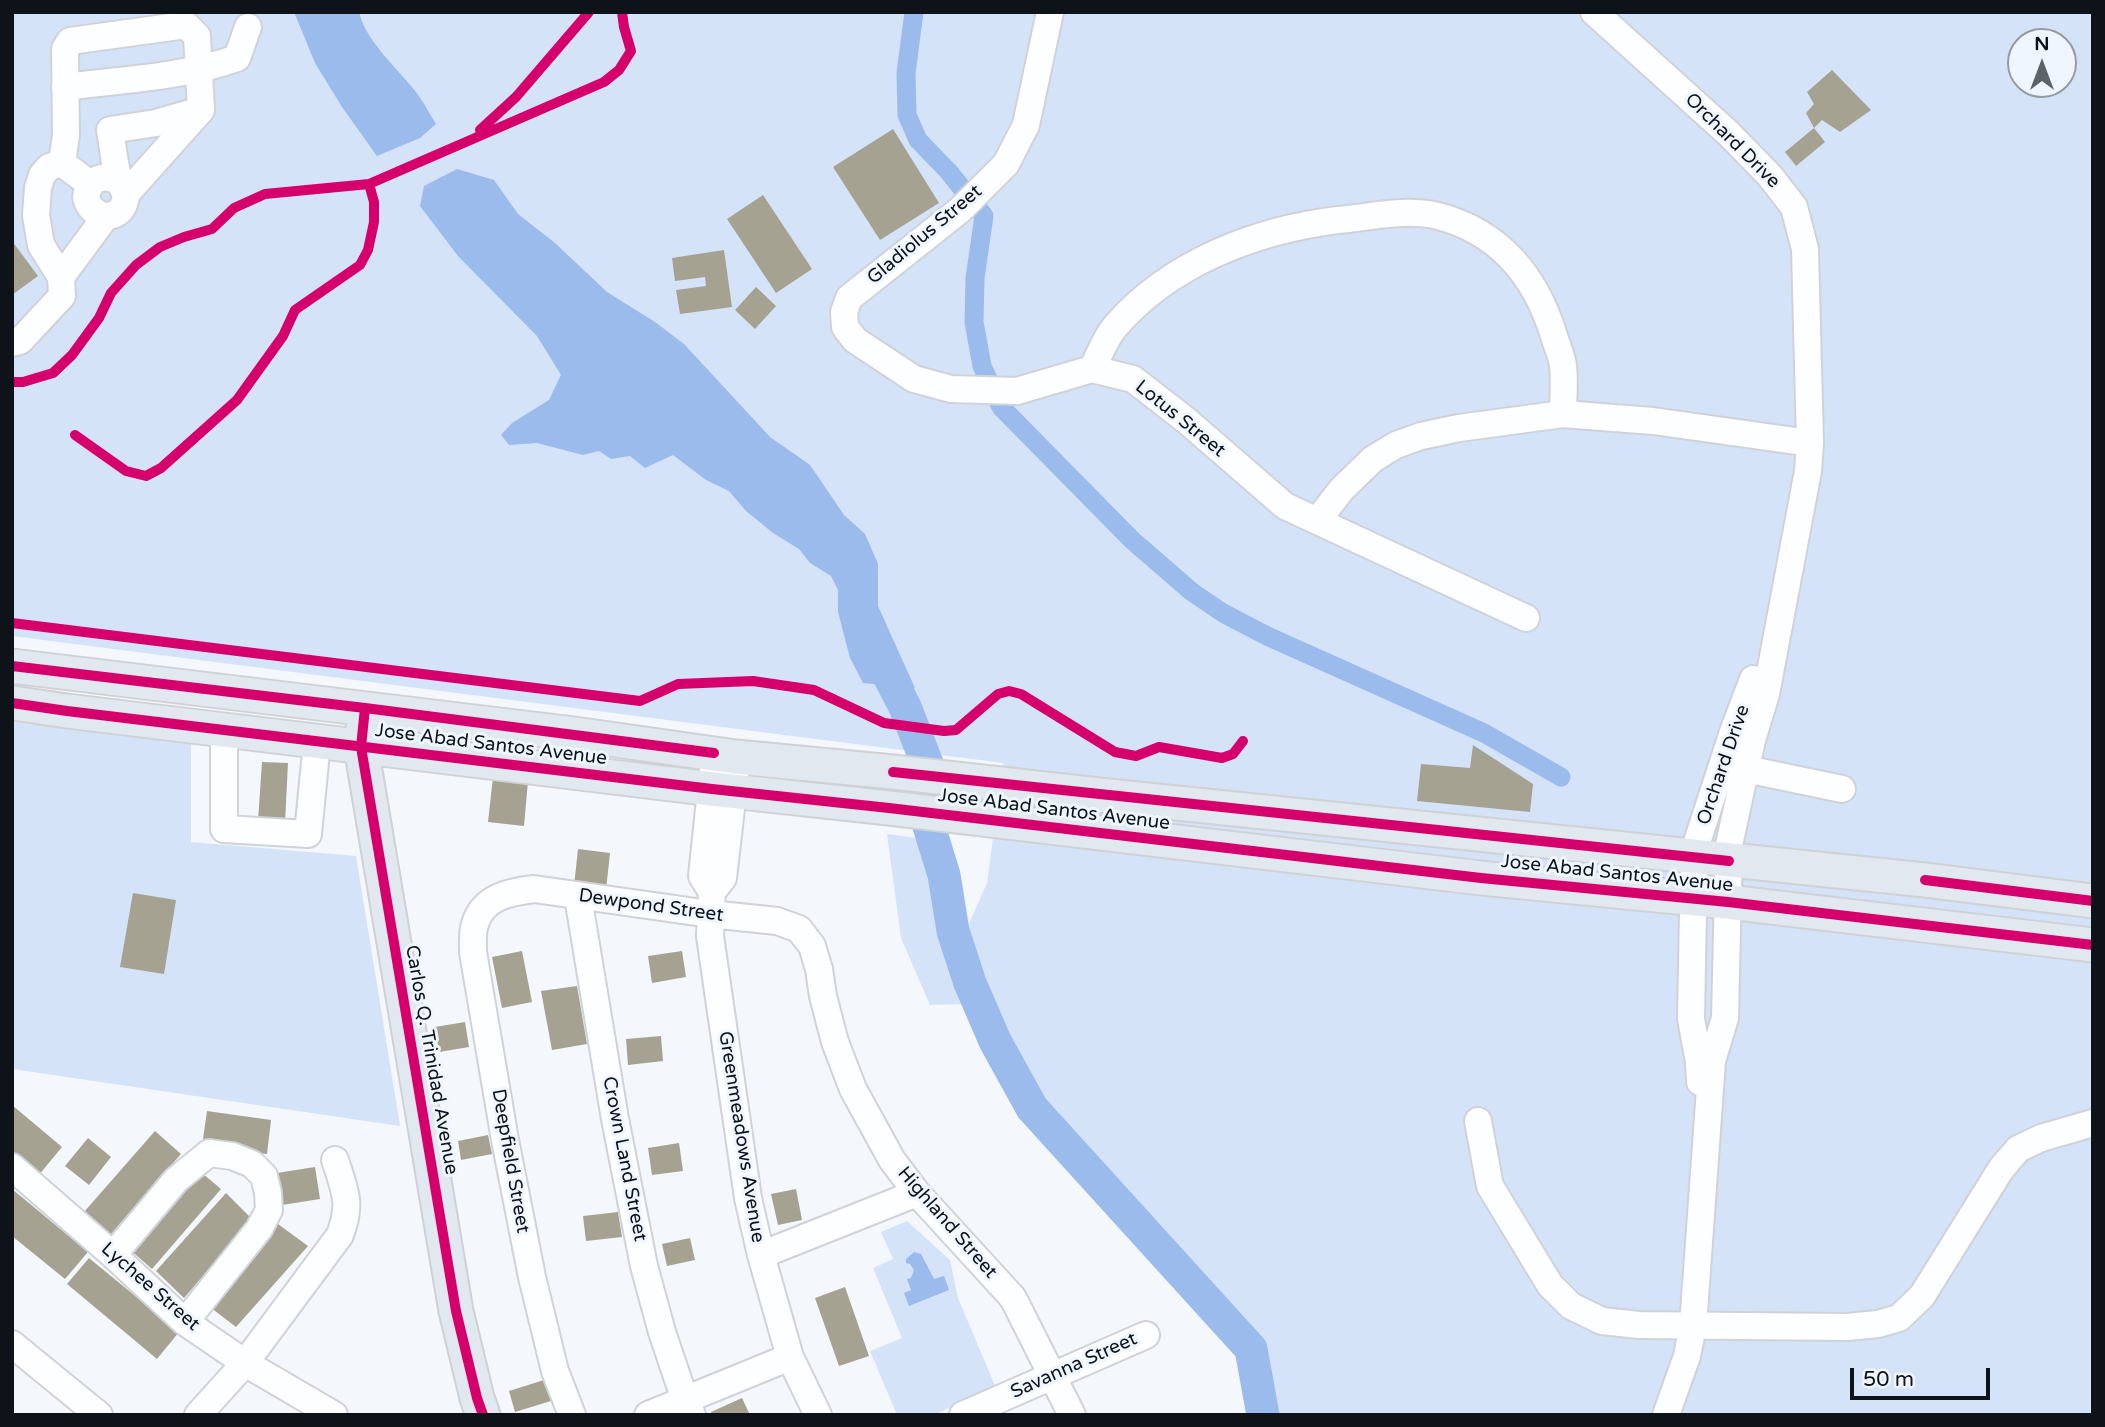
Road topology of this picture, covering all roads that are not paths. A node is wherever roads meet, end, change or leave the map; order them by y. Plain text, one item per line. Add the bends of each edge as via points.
1 (1049, 12) edge
2 (1594, 12) edge
3 (248, 27) dead end
4 (199, 70) junction
5 (65, 88) junction
6 (201, 110) junction
7 (110, 130) junction
8 (66, 135) junction
9 (62, 163) junction
10 (90, 184) junction
11 (123, 188) junction
12 (106, 216) junction
13 (61, 276) junction
14 (12, 343) edge
15 (1092, 369) junction
16 (1563, 414) junction
17 (1810, 443) junction
18 (1808, 471) junction
19 (1317, 521) junction
20 (1526, 618) dead end
21 (12, 666) edge
22 (12, 703) edge
23 (365, 708) junction
24 (225, 730) junction
25 (317, 742) junction
26 (361, 747) junction
27 (725, 755) junction
28 (1746, 769) junction
29 (1842, 789) dead end
30 (722, 790) junction
31 (1694, 858) junction
32 (1728, 861) junction
33 (578, 897) junction
34 (1692, 899) junction
35 (2093, 901) edge
36 (1728, 902) junction
37 (711, 903) junction
38 (484, 905) joint
39 (2093, 945) edge
40 (812, 946) joint
41 (1478, 1121) dead end
42 (2093, 1124) edge
43 (1704, 1150) junction
44 (335, 1160) dead end
45 (12, 1167) edge
46 (917, 1193) junction
47 (113, 1255) junction
48 (761, 1255) junction
49 (185, 1322) junction
50 (1693, 1326) junction
51 (1146, 1335) dead end
52 (12, 1344) edge
53 (790, 1357) junction
54 (245, 1363) junction
55 (1052, 1377) junction
56 (688, 1407) edge
57 (99, 1415) edge
58 (198, 1415) edge
59 (334, 1415) edge
60 (483, 1415) edge
61 (572, 1415) edge
62 (648, 1415) edge
63 (818, 1415) edge
64 (963, 1415) edge
65 (1072, 1415) edge
66 (1666, 1415) edge

1 - 15 street, Gladiolus Street via 1026,125 1006,164 960,210 849,298 845,327 855,340 914,379 951,389 1017,391
2 - 17 street, Orchard Drive via 1728,133 1794,207 1805,249
3 - 4 street via 237,58
4 - 5 street
4 - 5 street via 197,36 186,25 70,41 65,49
4 - 6 street
5 - 8 street
6 - 7 street
6 - 11 street
7 - 8 street
7 - 11 street
8 - 9 street
9 - 10 street
9 - 13 street via 42,175 36,215 41,245
10 - 11 street via 111,177
10 - 12 street via 87,204
11 - 12 street via 124,206
12 - 13 street
13 - 14 street via 62,296 20,341
15 - 16 street via 1113,329 1151,292 1200,260 1308,224 1400,213 1437,216 1497,244 1534,288 1563,366
15 - 19 street, Lotus Street via 1133,379 1285,506
16 - 17 street via 1653,421
16 - 19 street via 1459,428 1396,446 1365,467
17 - 18 street, Orchard Drive
18 - 28 street, Orchard Drive via 1766,694
18 - 31 street, Orchard Drive via 1750,692
19 - 20 street, Lotus Street
21 - 23 main road, Jose Abad Santos Avenue
22 - 24 main road, Jose Abad Santos Avenue
23 - 26 main road, Carlos Q. Trinidad Avenue
23 - 27 main road, Jose Abad Santos Avenue
24 - 25 main road, Jose Abad Santos Avenue
24 - 25 street via 224,829 309,834
25 - 26 main road, Jose Abad Santos Avenue
26 - 30 main road, Jose Abad Santos Avenue
26 - 60 main road, Carlos Q. Trinidad Avenue via 456,1311
27 - 30 street, Greenmeadows Avenue
27 - 31 main road, Jose Abad Santos Avenue
28 - 29 street
28 - 32 street, Orchard Drive
30 - 34 main road, Jose Abad Santos Avenue
30 - 37 street, Greenmeadows Avenue via 702,876
31 - 32 main road, Jose Abad Santos Avenue
31 - 34 street, Orchard Drive
32 - 35 main road, Jose Abad Santos Avenue
32 - 36 street, Orchard Drive
33 - 37 street, Dewpond Street
33 - 38 street, Dewpond Street via 534,889 506,893
33 - 56 street, Crown Land Street via 644,1266
34 - 36 main road, Jose Abad Santos Avenue
34 - 43 street, Orchard Drive via 1692,1019
36 - 39 main road, Jose Abad Santos Avenue
36 - 43 street, Orchard Drive via 1725,1018 1712,1062
37 - 40 street, Dewpond Street via 799,929
37 - 48 street, Greenmeadows Avenue via 710,936 748,1198
38 - 61 street, Deepfield Street via 474,925 475,966 532,1277 555,1371
40 - 46 street, Highland Street via 835,1042 853,1089 892,1160
41 - 50 street via 1490,1186 1550,1284 1571,1306 1602,1321
42 - 50 street via 2018,1149 1922,1296 1899,1318 1847,1326
43 - 50 street, Orchard Drive
44 - 54 street via 348,1201 340,1235
45 - 47 street, Lychee Street
46 - 48 street
46 - 55 street, Highland Street via 1013,1298
47 - 49 street, Lychee Street
47 - 49 street via 176,1180 209,1153 252,1164 264,1176 269,1210
48 - 53 street, Greenmeadows Avenue
49 - 54 street, Lychee Street
50 - 66 street, Orchard Drive
51 - 55 street, Savanna Street
52 - 57 street
53 - 56 street
53 - 63 street, Greenmeadows Avenue
54 - 58 street
54 - 59 street, Lychee Street
55 - 64 street, Savanna Street
55 - 65 street, Highland Street
56 - 62 street

